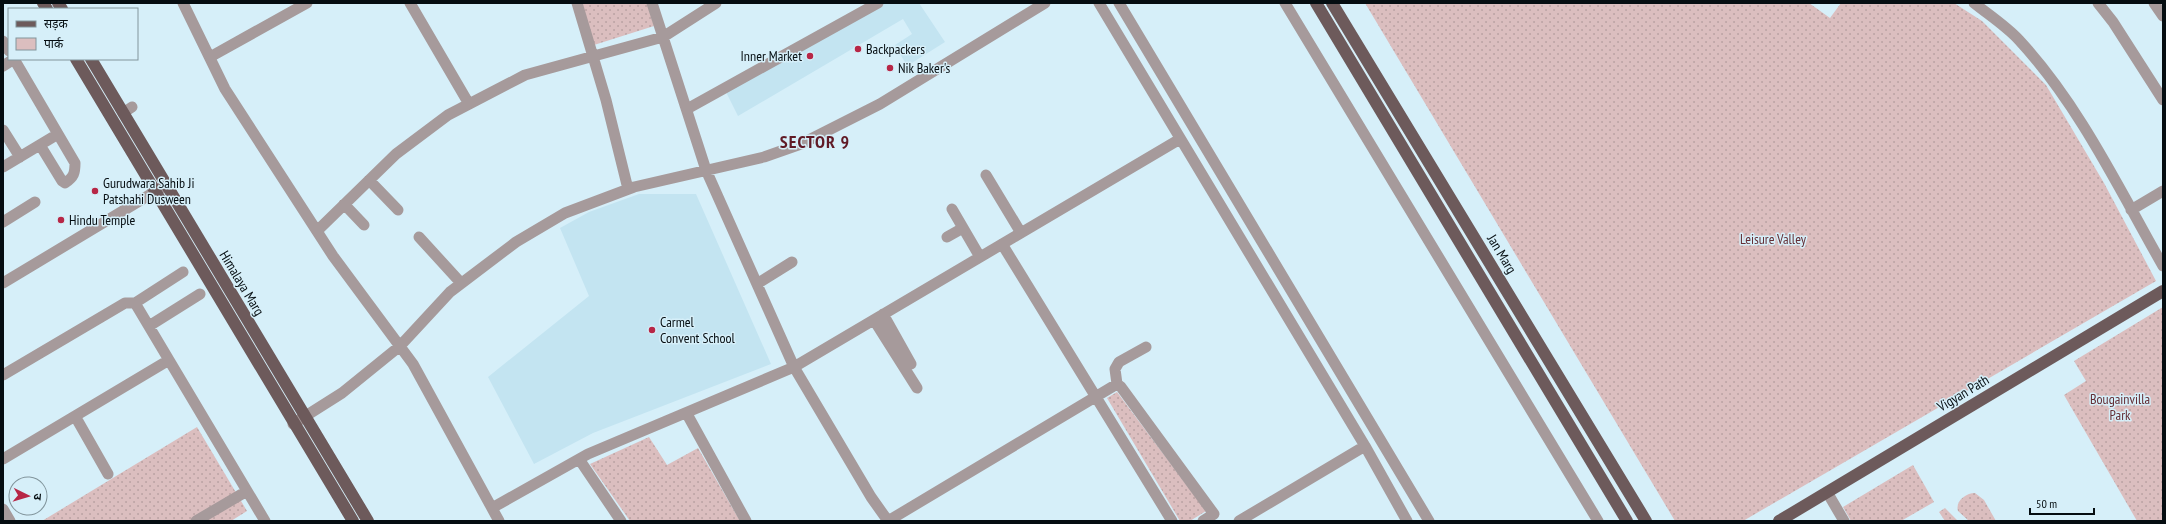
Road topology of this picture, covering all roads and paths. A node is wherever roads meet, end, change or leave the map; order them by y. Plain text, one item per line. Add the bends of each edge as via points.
1 (183, 3) edge
2 (307, 3) edge
3 (410, 3) edge
4 (577, 3) edge
5 (652, 3) edge
6 (716, 3) edge
7 (878, 3) edge
8 (1045, 3) edge
9 (1099, 3) edge
10 (1118, 3) edge
11 (1284, 3) edge
12 (1316, 3) edge
13 (1332, 3) edge
14 (1974, 3) edge
15 (2098, 3) edge
16 (2154, 3) edge
17 (2163, 16) edge
18 (663, 37) junction
19 (592, 55) junction
20 (210, 57) junction
21 (12, 60) edge
22 (15, 60) edge
23 (77, 60) edge
24 (92, 60) edge
25 (3, 66) edge
26 (2163, 100) edge
27 (469, 104) junction
28 (687, 110) junction
29 (3, 130) edge
30 (58, 134) junction
31 (1180, 139) junction
32 (40, 145) junction
33 (20, 157) junction
34 (3, 167) edge
35 (706, 170) junction
36 (986, 175) dead end
37 (370, 180) junction
38 (166, 185) junction
39 (628, 189) junction
40 (2163, 191) edge
41 (155, 192) junction
42 (35, 202) dead end
43 (344, 204) junction
44 (398, 210) dead end
45 (2131, 210) junction
46 (3, 222) edge
47 (364, 224) dead end
48 (963, 228) junction
49 (317, 231) junction
50 (1021, 233) junction
51 (419, 237) dead end
52 (947, 237) dead end
53 (1002, 244) junction
54 (984, 255) junction
55 (792, 262) dead end
56 (2163, 266) edge
57 (183, 272) dead end
58 (3, 283) edge
59 (461, 283) junction
60 (757, 284) junction
61 (2163, 291) edge
62 (200, 294) dead end
63 (135, 303) junction
64 (879, 317) junction
65 (149, 326) junction
66 (400, 346) junction
67 (1146, 347) dead end
68 (169, 360) junction
69 (911, 364) dead end
70 (794, 367) junction
71 (3, 375) edge
72 (1117, 384) junction
73 (917, 388) dead end
74 (1095, 396) junction
75 (687, 414) junction
76 (75, 416) junction
77 (304, 417) junction
78 (293, 424) junction
79 (1365, 446) junction
80 (3, 458) edge
81 (579, 459) junction
82 (108, 474) dead end
83 (247, 491) junction
84 (1827, 492) junction
85 (492, 508) junction
86 (3, 509) edge
87 (10, 521) edge
88 (196, 521) edge
89 (265, 521) edge
90 (353, 521) edge
91 (368, 521) edge
92 (499, 521) edge
93 (621, 521) edge
94 (746, 521) edge
95 (888, 521) edge
96 (1172, 521) edge
97 (1203, 521) edge
98 (1239, 521) edge
99 (1407, 521) edge
100 (1428, 521) edge
101 (1598, 521) edge
102 (1627, 521) edge
103 (1646, 521) edge
104 (1779, 521) edge
105 (1844, 521) edge

1 - 20 street
2 - 20 street
3 - 27 street
4 - 19 street
5 - 18 street
6 - 18 street
7 - 28 street
8 - 35 street via 880,104 801,144 764,157
9 - 31 street
10 - 100 street
11 - 101 street
12 - 102 main road
13 - 103 main road, Jan Marg
14 - 45 street via 2018,39 2057,87 2095,146
15 - 26 street
16 - 17 street
18 - 19 street
18 - 28 street
19 - 27 street via 525,75
19 - 39 street
20 - 49 street via 225,89
21 - 25 street
22 - 30 street
23 - 41 main road
24 - 38 main road, Himalaya Marg via 128,110
27 - 37 street via 448,115 396,154
28 - 35 street
29 - 33 street
30 - 32 street
30 - 32 street via 75,163 75,172 65,183 58,177
31 - 50 street
31 - 79 street
32 - 33 street
33 - 34 street
35 - 39 street
35 - 60 street
36 - 50 street
37 - 43 street
37 - 44 street
38 - 41 street
38 - 77 main road, Himalaya Marg
39 - 59 street via 566,213 516,242
40 - 45 street
41 - 58 street
41 - 78 main road
42 - 46 street
43 - 47 street
43 - 49 street
45 - 56 street
48 - 52 street
48 - 54 street
48 - 54 street via 955,208
49 - 66 street
50 - 53 street
51 - 59 street
53 - 54 street
53 - 74 street
54 - 64 street
55 - 60 street
57 - 63 street
59 - 66 street
60 - 70 street
61 - 84 main road, Vigyan Path
62 - 65 street
63 - 65 street
63 - 71 street via 125,303
64 - 69 street
64 - 70 street
64 - 73 street
65 - 68 street
66 - 77 street via 342,393
66 - 85 street via 413,364
67 - 72 street via 1116,365
68 - 76 street
68 - 83 street
70 - 75 street
70 - 95 street via 871,497
72 - 74 street
72 - 97 street via 1214,514
74 - 95 street
74 - 96 street
75 - 81 street
75 - 94 street
76 - 80 street
76 - 82 street
77 - 78 street
77 - 91 main road, Himalaya Marg
78 - 90 main road
79 - 98 street
79 - 99 street
81 - 85 street
81 - 93 street
83 - 88 street
83 - 89 street
84 - 104 main road, Vigyan Path
84 - 105 street
85 - 92 street
86 - 87 street

